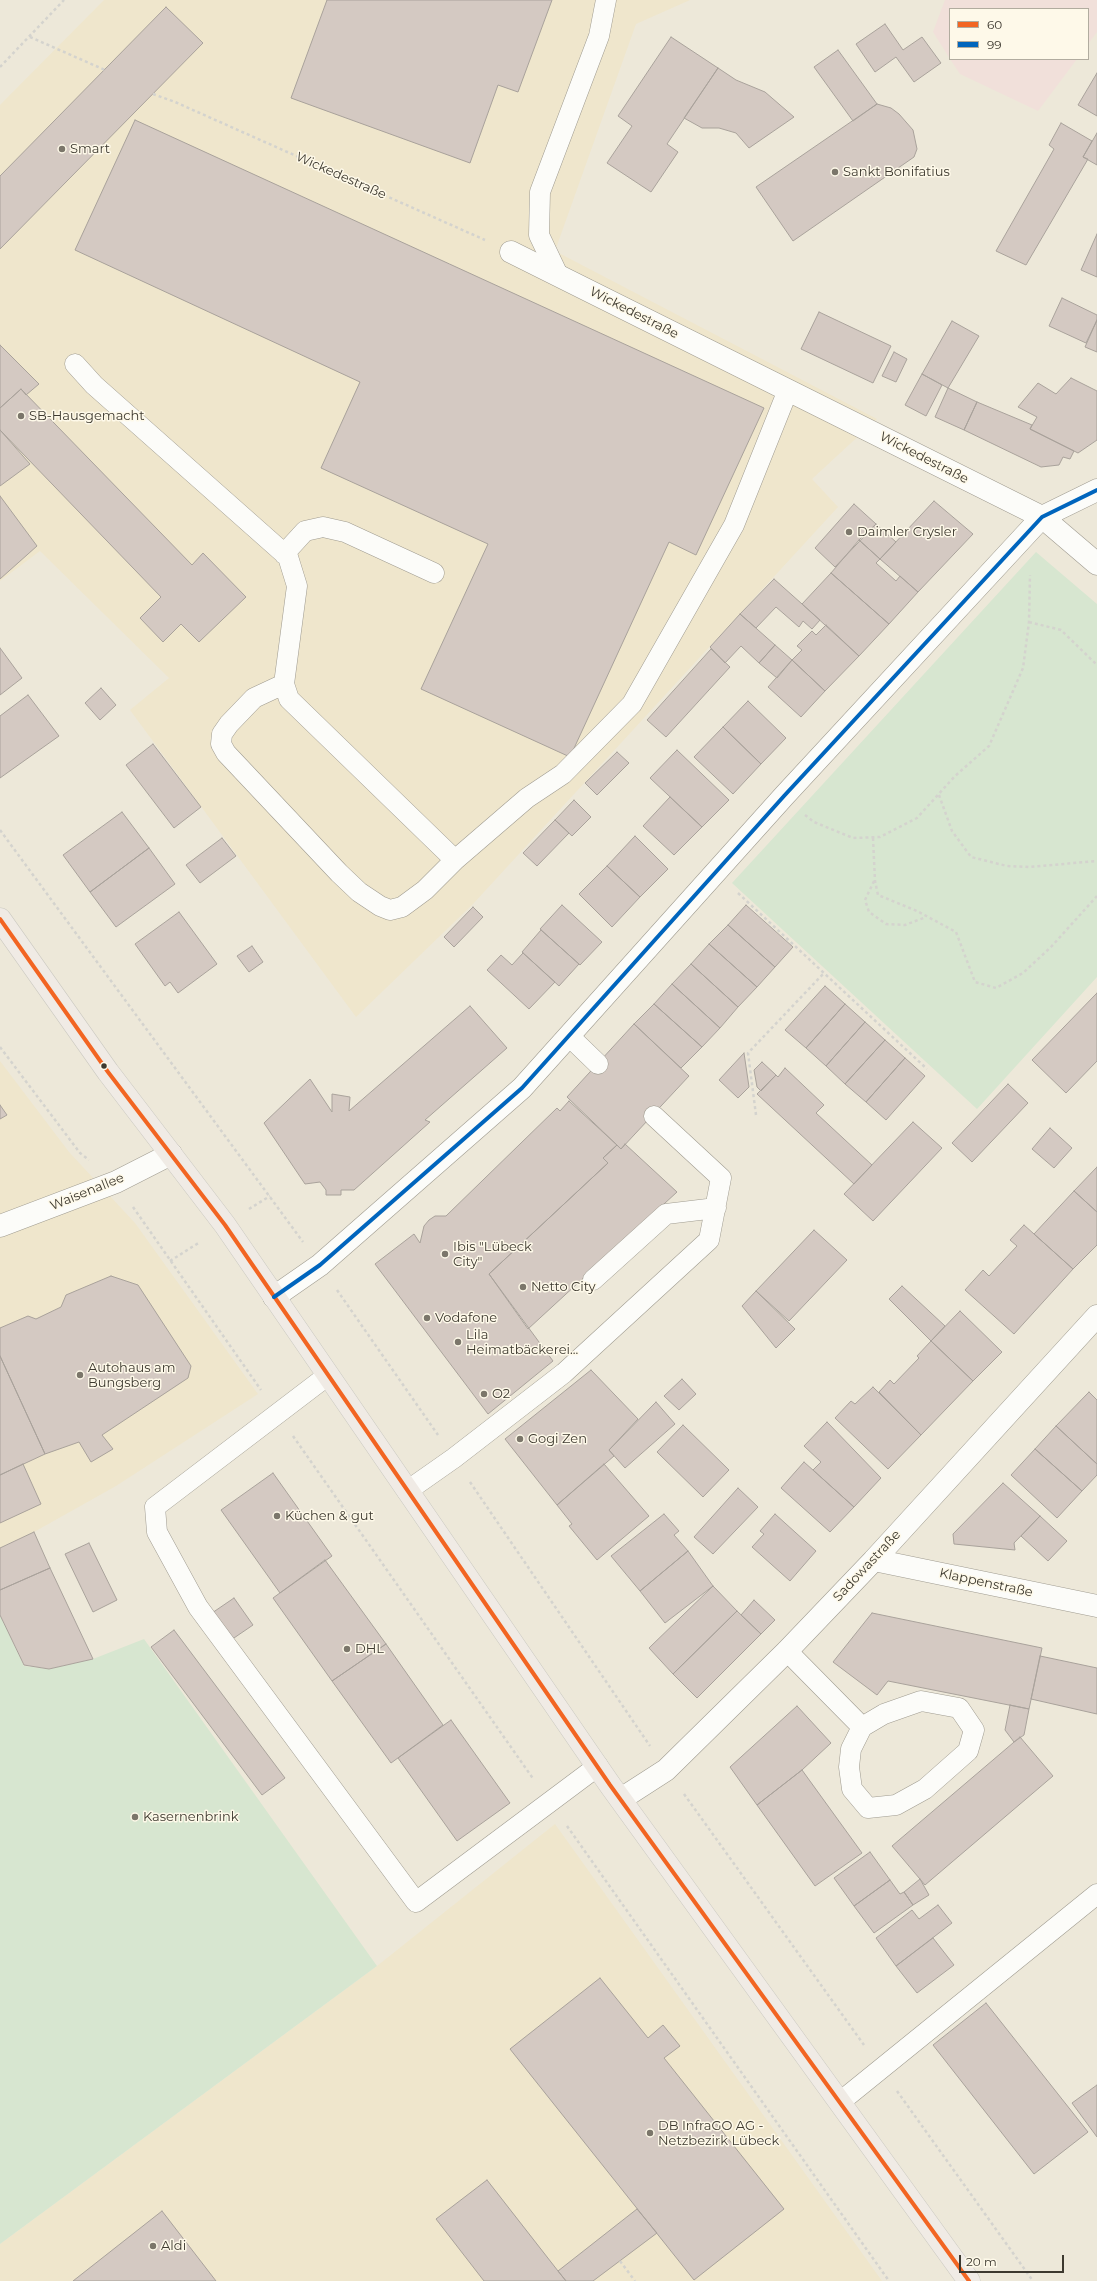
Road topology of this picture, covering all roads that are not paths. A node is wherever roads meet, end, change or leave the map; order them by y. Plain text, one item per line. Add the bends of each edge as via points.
1 (606, 0) edge
2 (511, 252) road end
3 (558, 275) junction
4 (75, 364) dead end
5 (788, 390) junction
6 (1097, 490) edge
7 (1042, 517) junction
8 (284, 554) junction
9 (1097, 564) edge
10 (434, 573) dead end
11 (284, 684) junction
12 (455, 860) junction
13 (0, 919) edge
14 (569, 1036) junction
15 (598, 1064) dead end
16 (654, 1116) dead end
17 (171, 1154) junction
18 (716, 1208) junction
19 (0, 1226) edge
20 (593, 1280) dead end
21 (274, 1298) junction
22 (1097, 1316) edge
23 (327, 1376) junction
24 (407, 1491) junction
25 (874, 1560) junction
26 (1097, 1606) edge
27 (787, 1651) junction
28 (862, 1727) junction
29 (598, 1766) junction
30 (621, 1800) junction
31 (1097, 1894) edge
32 (840, 2102) junction
33 (969, 2281) edge

1 - 3 lane via 599,36 540,192 540,235
2 - 3 street, Wickedestraße
3 - 5 street, Wickedestraße
4 - 8 lane via 94,385
5 - 7 street, Wickedestraße
5 - 12 lane via 734,525 632,704 563,774 527,798
6 - 7 street
7 - 9 street, Wickedestraße
7 - 14 street via 784,796
8 - 10 lane via 305,531 323,527 345,532
8 - 11 lane via 288,557 296,586
11 - 12 lane via 289,699
11 - 12 lane via 254,698 229,724 222,734 221,744 226,753 339,872 359,892 390,910 402,907 426,890
13 - 17 main road via 108,1072
14 - 15 lane
14 - 21 street via 522,1088 320,1265
16 - 18 lane via 722,1178
17 - 19 street, Waisenallee via 116,1182
17 - 21 main road via 225,1226
18 - 20 lane via 666,1214
18 - 24 lane via 709,1240 570,1367 454,1458
21 - 23 main road
22 - 25 street, Sadowastraße
23 - 24 main road
23 - 29 lane via 155,1507 157,1532 198,1607 416,1902
24 - 29 main road
25 - 26 street, Klappenstraße
25 - 27 street, Sadowastraße
27 - 28 lane
27 - 30 street, Sadowastraße via 666,1770
28 - 28 lane via 851,1750 850,1767 852,1789 868,1808 896,1805 925,1789 968,1751 974,1730 959,1708 921,1701 884,1714
29 - 30 main road
30 - 32 main road
31 - 32 lane
32 - 33 main road

